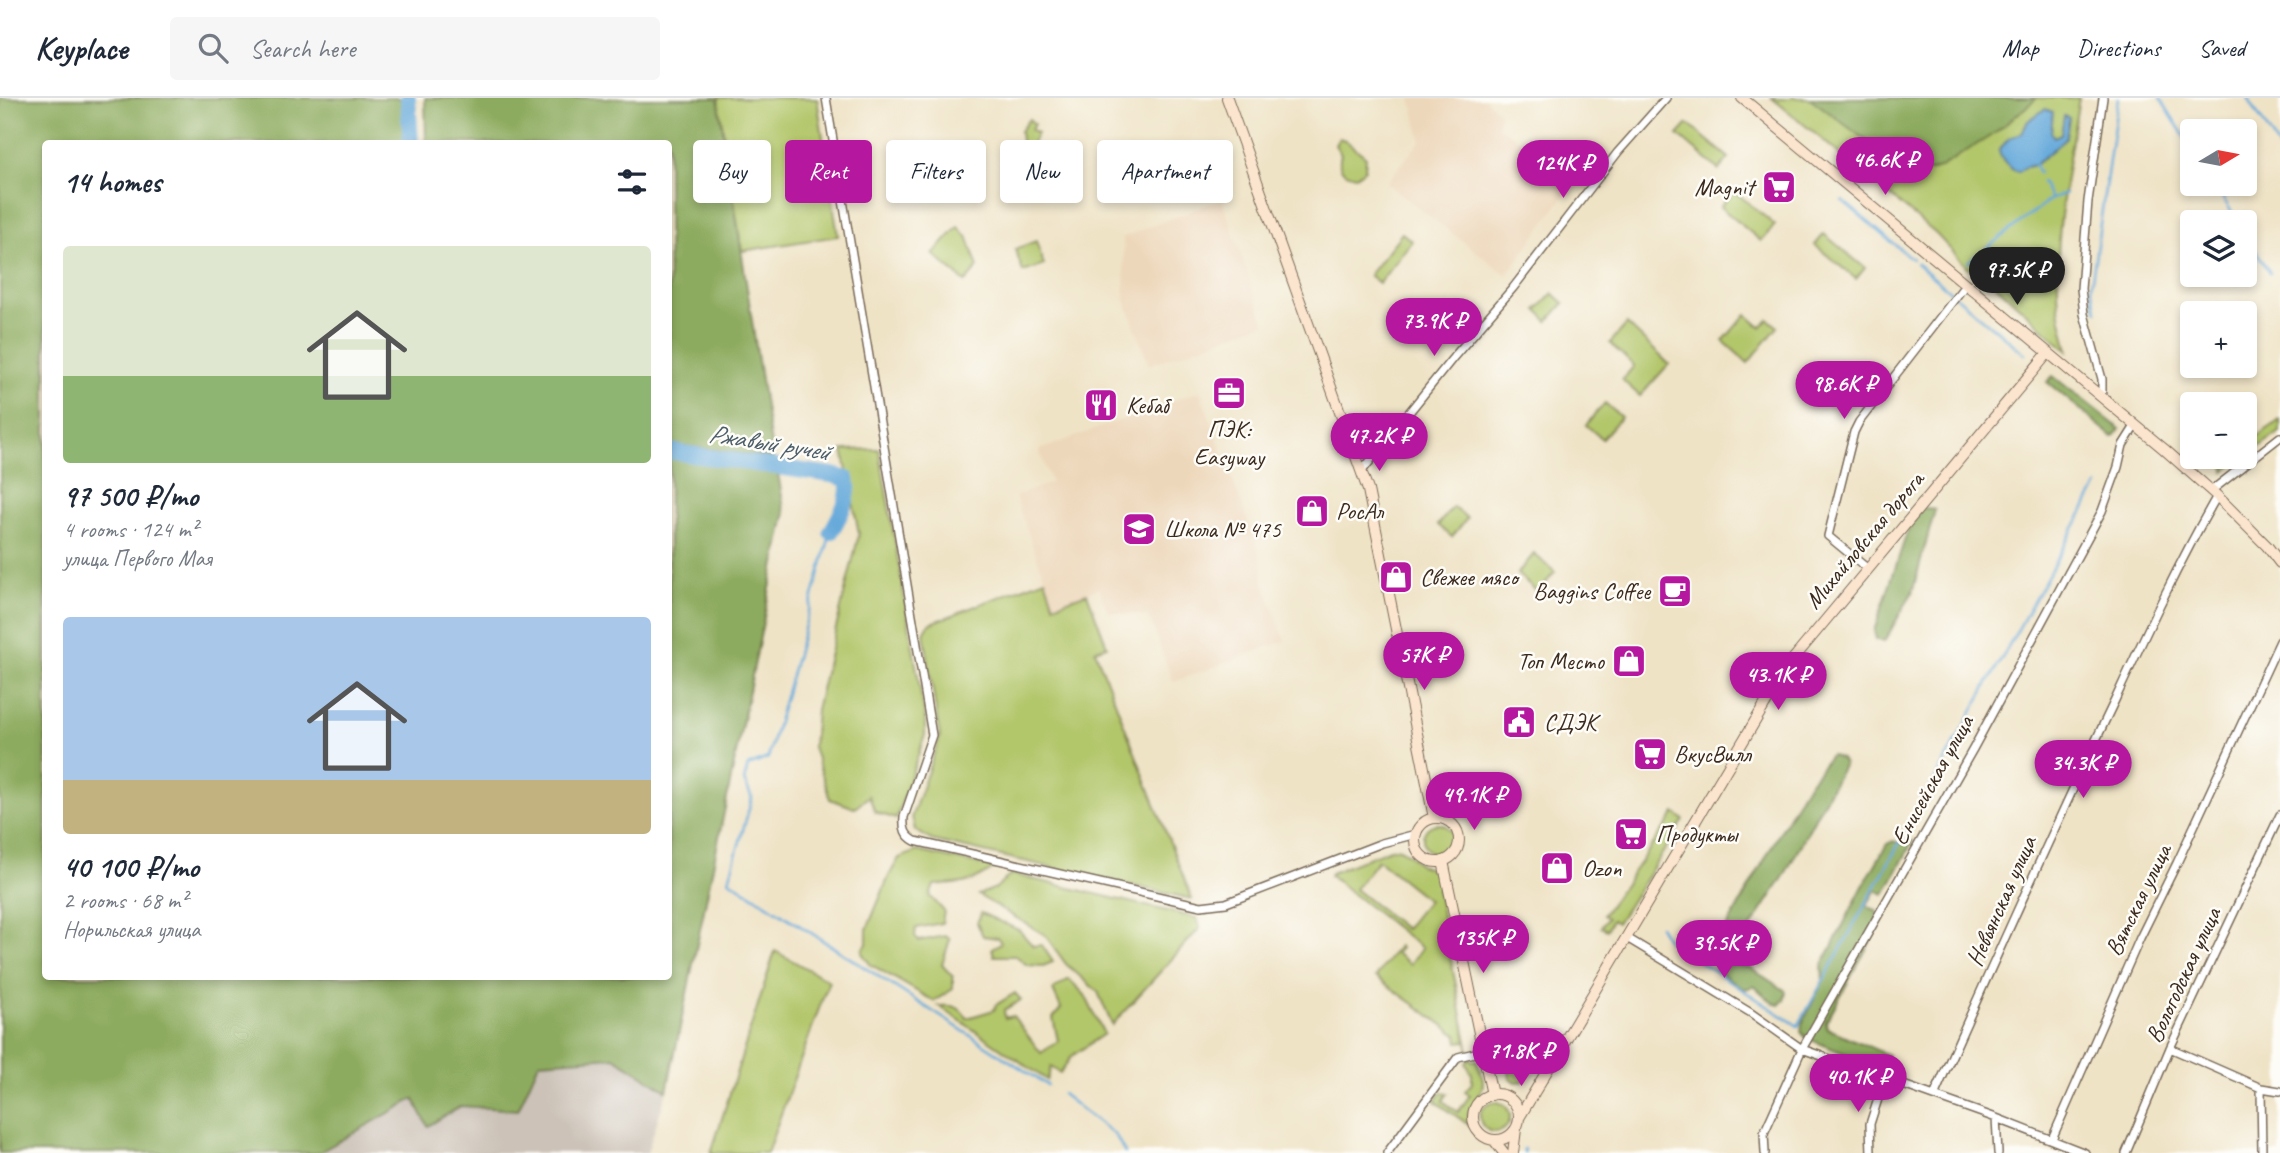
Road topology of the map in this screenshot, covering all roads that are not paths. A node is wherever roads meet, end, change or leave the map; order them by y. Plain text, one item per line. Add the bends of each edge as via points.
1 (826, 98) edge
2 (1227, 98) edge
3 (1666, 98) edge
4 (1742, 98) edge
5 (2103, 98) edge
6 (1965, 285) junction
7 (2048, 353) junction
8 (2098, 395) junction
9 (2134, 426) junction
10 (2280, 437) edge
11 (1362, 471) junction
12 (2214, 494) junction
13 (2280, 564) edge
14 (1868, 569) junction
15 (2280, 641) edge
16 (2280, 815) edge
17 (1434, 818) junction
18 (1416, 834) junction
19 (1443, 861) junction
20 (1627, 938) junction
21 (2170, 1048) junction
22 (1802, 1049) junction
23 (1483, 1051) junction
24 (1884, 1080) junction
25 (2261, 1088) junction
26 (1537, 1090) junction
27 (2280, 1091) edge
28 (1492, 1094) junction
29 (1934, 1096) junction
30 (1508, 1097) junction
31 (1996, 1118) junction
32 (1518, 1123) junction
33 (2052, 1139) junction
34 (1494, 1140) junction
35 (1387, 1153) edge
36 (1504, 1153) edge
37 (1513, 1153) edge
38 (1765, 1153) edge
39 (1871, 1153) edge
40 (1998, 1153) edge
41 (2085, 1153) edge
42 (2126, 1153) edge
43 (2262, 1153) edge

1 - 18 street via 932,735 904,817 906,835 915,841 1201,905 1226,903
2 - 11 street
3 - 11 street
4 - 6 street
5 - 8 street via 2081,289 2102,379
6 - 7 street
6 - 14 street via 1854,432 1828,536
7 - 8 street
7 - 14 street, Михайловская дорога
8 - 9 street
9 - 12 street
9 - 22 street, Енисейская улица via 2123,445 2102,512
10 - 12 street
11 - 17 street
12 - 13 street
12 - 29 street, Невьянская улица via 2064,806
14 - 20 street, Михайловская дорога via 1789,664
15 - 33 street, Вятская улица via 2140,938
16 - 21 street, Вологодская улица
17 - 18 street
17 - 19 street via 1450,822 1459,837 1455,853
18 - 19 street via 1420,853 1434,862
19 - 23 street
20 - 22 street
20 - 26 street, Михайловская дорога
21 - 25 street
21 - 42 street, Вологодская улица
22 - 24 street
22 - 38 street, Енисейская улица via 1764,1133
23 - 28 street
23 - 35 street via 1458,1057
24 - 29 street
24 - 39 street via 1870,1124
25 - 27 street
25 - 43 street
26 - 30 street via 1524,1098
26 - 32 street, Михайловская дорога
28 - 30 street
28 - 34 street via 1479,1102 1473,1117 1479,1132
29 - 31 street
30 - 32 street via 1517,1108
31 - 33 street
31 - 40 street
32 - 34 street via 1507,1137
32 - 37 street, Михайловская дорога
33 - 41 street
34 - 36 street

